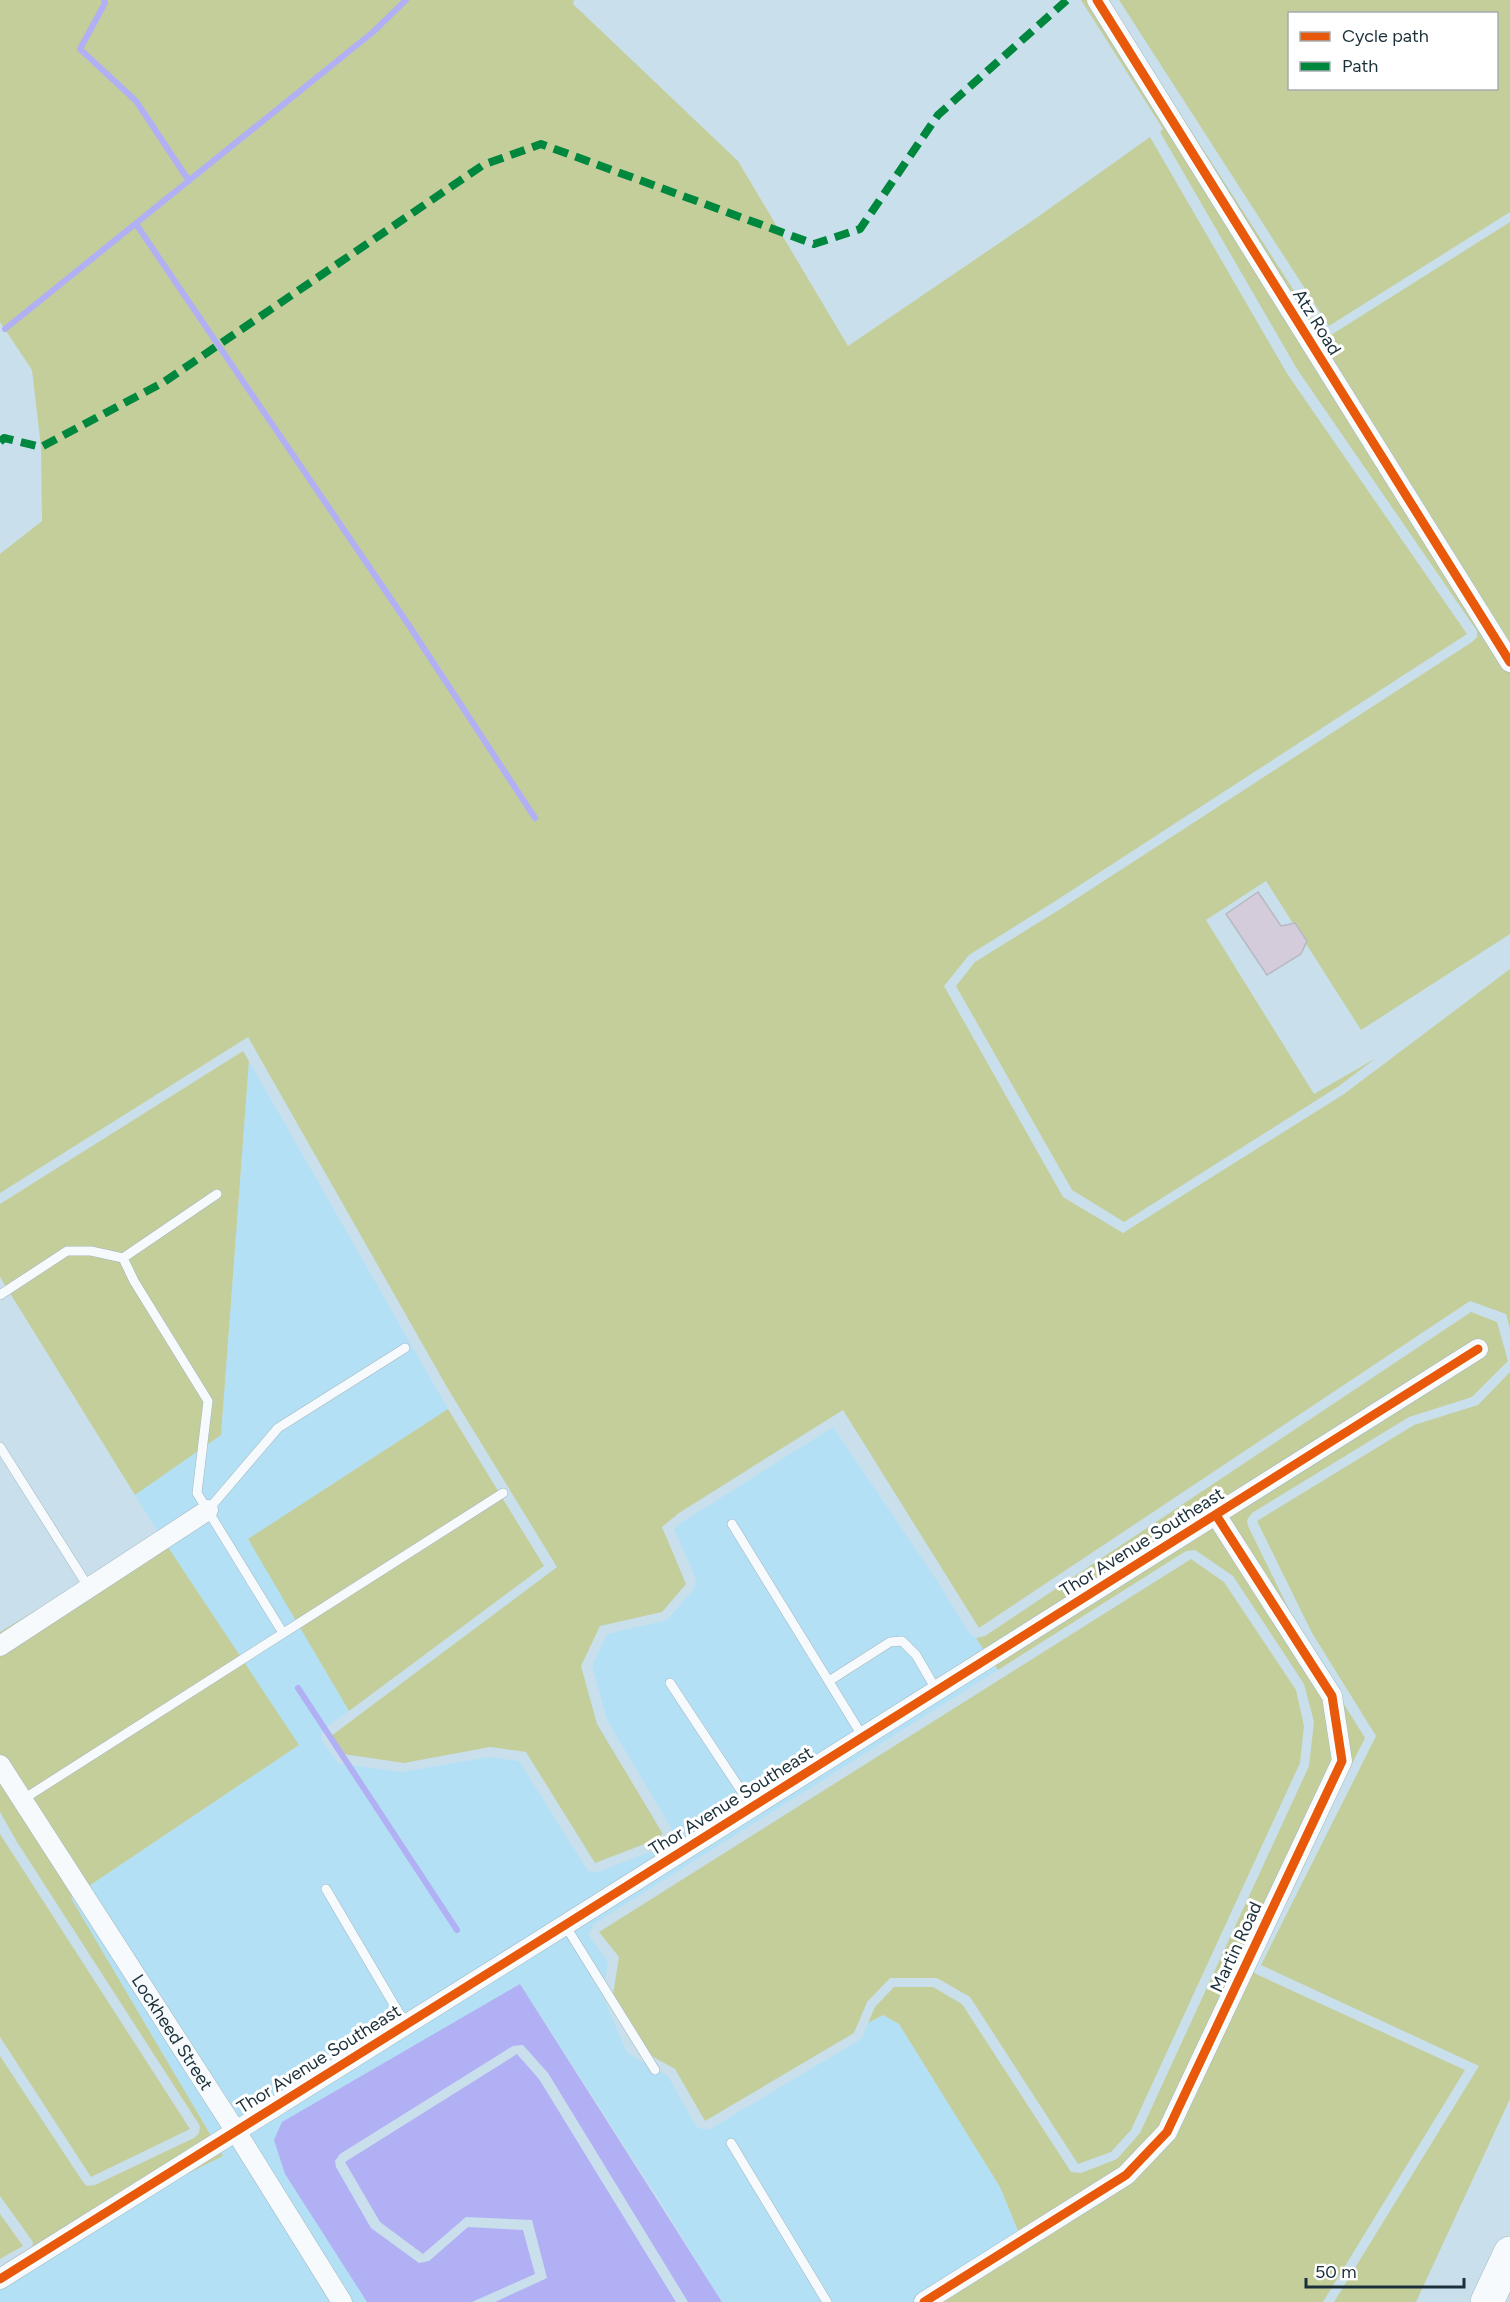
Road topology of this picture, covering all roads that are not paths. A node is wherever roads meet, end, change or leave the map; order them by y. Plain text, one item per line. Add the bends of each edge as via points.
1 (1097, 0) edge
2 (1510, 662) edge
3 (217, 1194) dead end
4 (123, 1258) junction
5 (0, 1295) edge
6 (405, 1348) dead end
7 (1478, 1350) dead end
8 (0, 1447) edge
9 (503, 1493) dead end
10 (208, 1510) junction
11 (1216, 1515) junction
12 (732, 1524) dead end
13 (89, 1588) junction
14 (283, 1633) junction
15 (0, 1646) edge
16 (829, 1681) junction
17 (670, 1683) dead end
18 (937, 1691) junction
19 (863, 1737) junction
20 (0, 1765) edge
21 (22, 1800) junction
22 (752, 1807) junction
23 (326, 1889) dead end
24 (565, 1925) junction
25 (406, 2025) junction
26 (655, 2070) dead end
27 (235, 2130) junction
28 (731, 2143) dead end
29 (1510, 2253) edge
30 (0, 2278) edge
31 (342, 2302) edge
32 (827, 2302) edge
33 (924, 2302) edge
34 (1487, 2302) edge

1 - 2 street, Atz Road
3 - 4 lane
4 - 5 lane via 92,1251 67,1251
4 - 10 lane via 208,1401 197,1493
6 - 10 lane via 278,1428
7 - 11 street, Thor Avenue Southeast
8 - 13 lane
9 - 14 lane
10 - 13 street
10 - 14 lane
11 - 18 street, Thor Avenue Southeast
11 - 33 street, Martin Road via 1332,1696 1342,1761 1167,2132 1126,2175
12 - 16 lane
13 - 15 street
14 - 21 lane
16 - 18 lane via 890,1642 902,1641 916,1655
16 - 19 lane
17 - 22 lane
18 - 19 street, Thor Avenue Southeast
19 - 22 street, Thor Avenue Southeast
20 - 21 street, Lockheed Street
21 - 27 street, Lockheed Street
22 - 24 street, Thor Avenue Southeast
23 - 25 lane
24 - 25 street, Thor Avenue Southeast
24 - 26 lane
25 - 27 street, Thor Avenue Southeast
27 - 30 street, Thor Avenue Southeast
27 - 31 street, Lockheed Street
28 - 32 lane
29 - 34 highway

